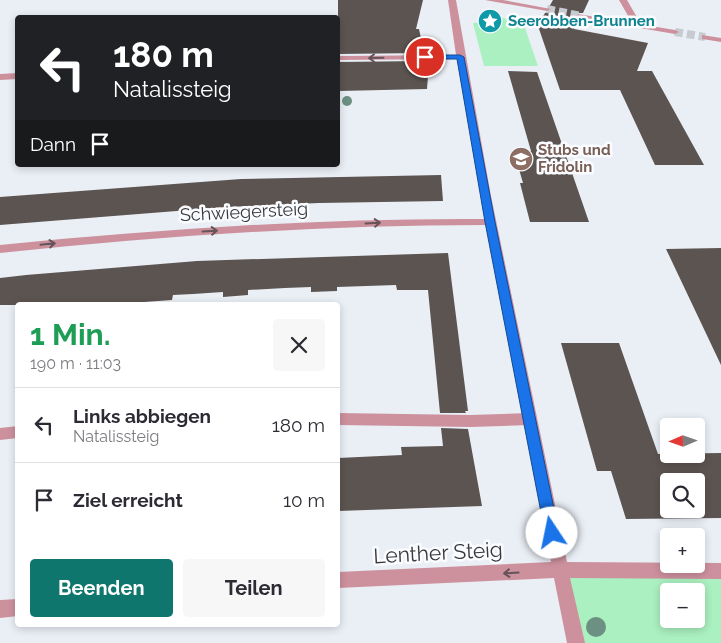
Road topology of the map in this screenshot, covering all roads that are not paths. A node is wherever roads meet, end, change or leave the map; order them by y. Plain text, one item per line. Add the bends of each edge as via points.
1 (452, 0) edge
2 (488, 0) edge
3 (623, 0) edge
4 (547, 9) tunnel mouth
5 (581, 16) tunnel mouth
6 (638, 26) junction
7 (676, 32) tunnel mouth
8 (706, 37) tunnel mouth
9 (721, 40) edge
10 (460, 57) junction
11 (340, 58) edge
12 (15, 76) edge
13 (0, 77) edge
14 (490, 222) junction
15 (0, 249) edge
16 (340, 419) edge
17 (530, 419) junction
18 (15, 432) edge
19 (0, 434) edge
20 (559, 570) junction
21 (721, 571) edge
22 (340, 580) edge
23 (15, 607) edge
24 (0, 609) edge
25 (576, 643) edge

1 - 10 street
2 - 4 street
3 - 6 street
5 - 6 street
6 - 7 street
8 - 9 street
10 -> 11 street
10 - 14 street
12 - 13 street
15 -> 14 street, Schwiegersteig via 188,232 422,221
14 - 17 street
16 - 17 street
17 - 20 street
18 - 19 street
20 - 21 street, Lenther Steig
20 -> 22 street, Lenther Steig
20 - 25 street
23 - 24 street

